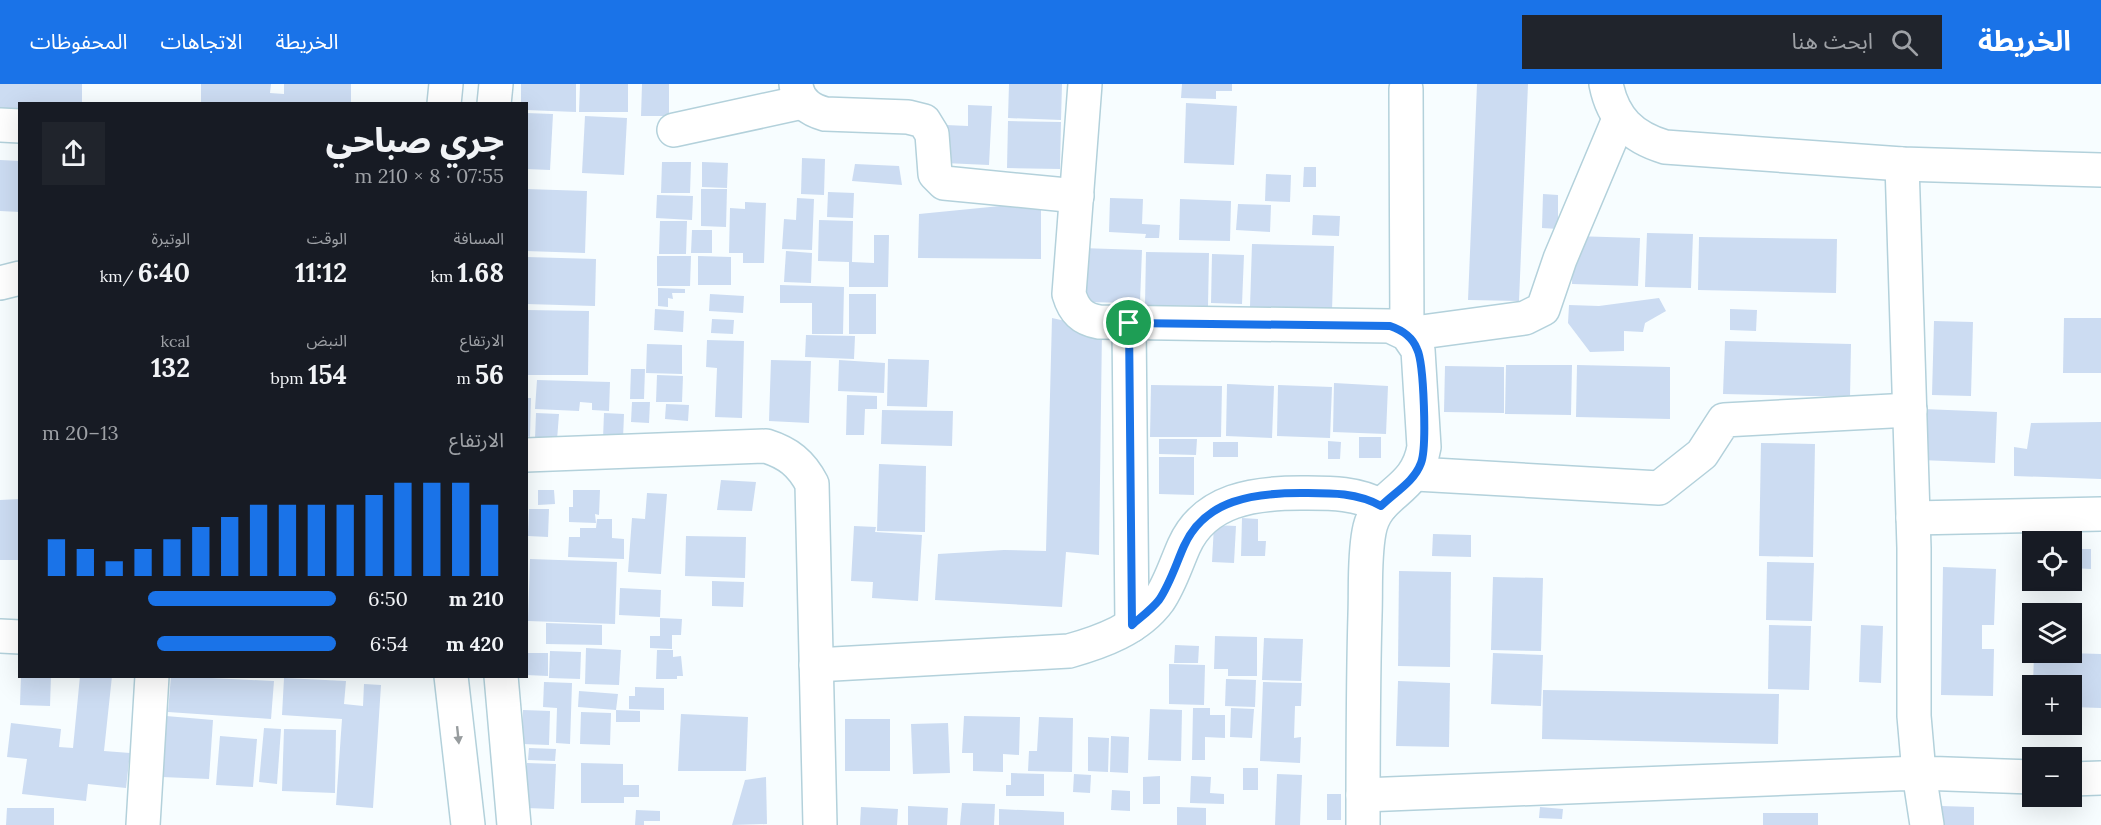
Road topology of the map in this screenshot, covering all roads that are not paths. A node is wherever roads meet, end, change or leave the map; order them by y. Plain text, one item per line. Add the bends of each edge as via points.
1 (446, 84) edge
2 (496, 84) edge
3 (1085, 84) edge
4 (1606, 84) edge
5 (1406, 89) dead end
6 (799, 93) edge
7 (444, 102) edge
8 (494, 102) edge
9 (1619, 119) junction
10 (0, 126) edge
11 (18, 126) edge
12 (675, 130) dead end
13 (1902, 164) junction
14 (2101, 170) edge
15 (1077, 196) junction
16 (18, 278) edge
17 (0, 283) edge
18 (1129, 323) junction
19 (1407, 334) junction
20 (1910, 410) junction
21 (528, 454) edge
22 (1416, 474) junction
23 (1381, 506) junction
24 (2101, 514) edge
25 (1913, 518) junction
26 (1132, 625) junction
27 (0, 636) edge
28 (18, 637) edge
29 (816, 665) junction
30 (152, 678) edge
31 (452, 678) edge
32 (501, 678) edge
33 (1919, 773) junction
34 (2022, 777) edge
35 (2101, 778) edge
36 (2082, 779) edge
37 (1363, 810) edge
38 (143, 825) edge
39 (468, 825) edge
40 (514, 825) edge
41 (820, 825) edge
42 (1927, 825) edge

1 - 7 street
2 - 8 street
3 - 15 street
4 - 9 street
5 - 19 street
6 - 12 street
6 - 15 street via 812,110 825,114 924,121 932,134 935,174 944,183
9 - 13 street via 1632,133 1665,147
9 - 19 street via 1560,259 1544,309 1526,318
10 - 11 street
13 - 14 street
13 - 20 street
15 - 18 street via 1069,294 1072,305 1088,320
16 - 17 street
18 - 19 street via 1390,326
18 - 26 street
19 - 22 street via 1420,360 1424,447
20 - 22 street via 1724,420 1702,454 1659,488
20 - 25 street
21 - 29 street via 766,446 793,458 812,484
22 - 23 street
23 - 26 street via 1364,496 1323,493 1256,495 1227,502 1202,519 1185,544 1158,602
23 - 37 street via 1371,525 1368,547
24 - 25 street
25 - 33 street via 1914,716
26 - 29 street via 1102,642 1069,651
27 - 28 street
29 - 41 street
30 - 38 street
31 -> 39 street
32 - 40 street
33 - 34 street
33 - 37 street
33 - 42 street
35 - 36 street

